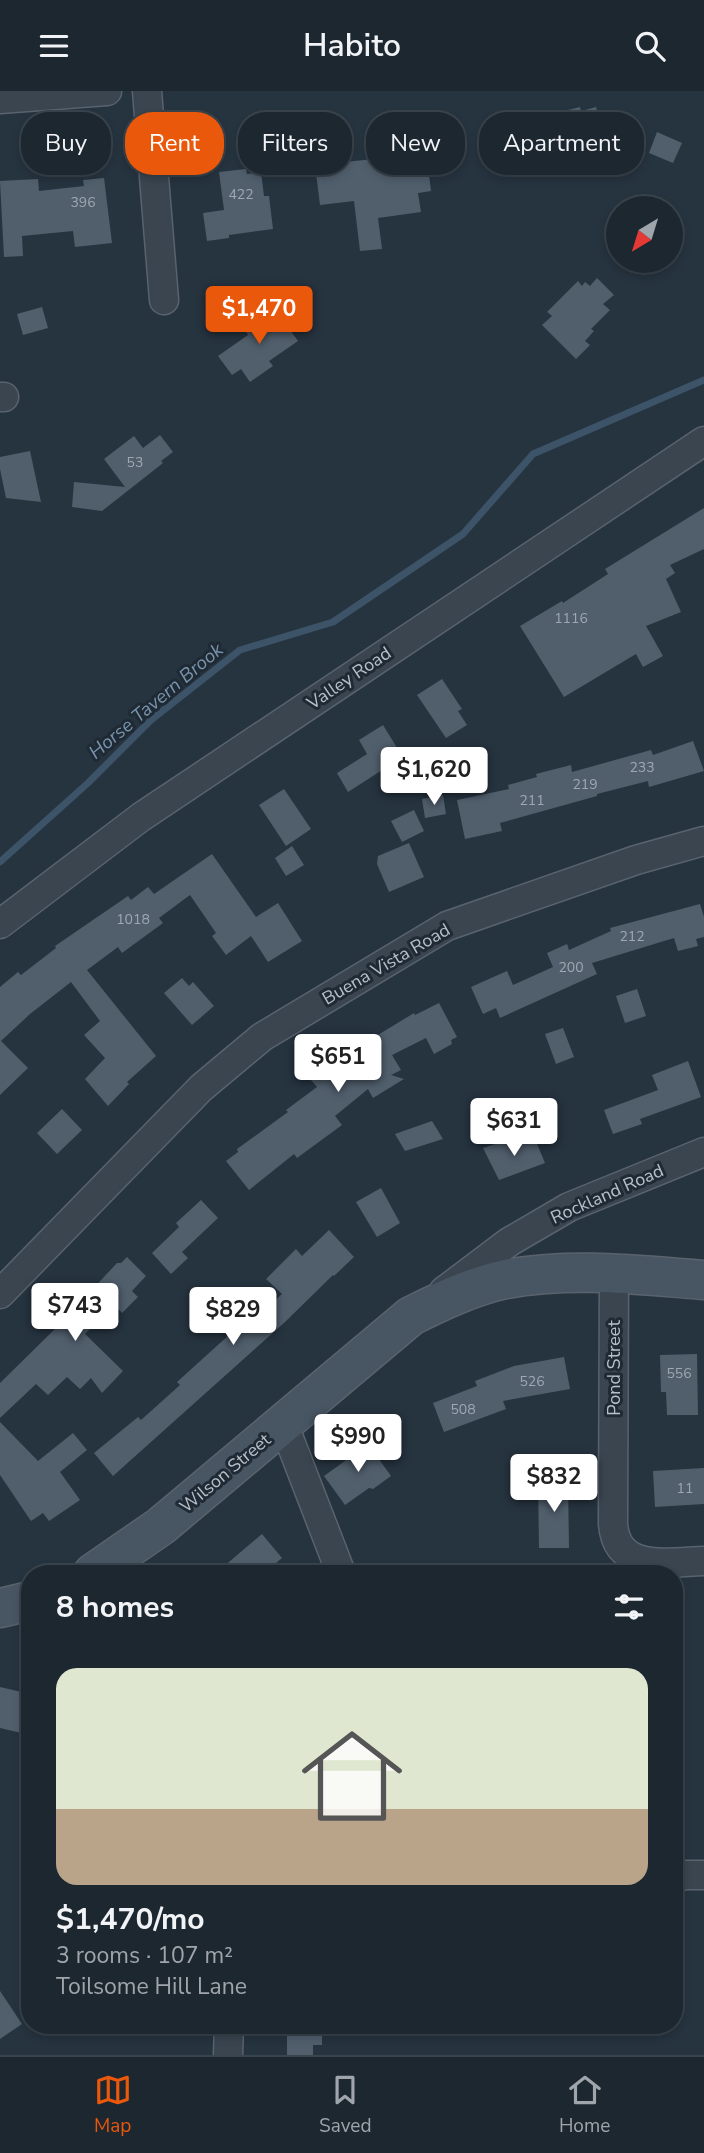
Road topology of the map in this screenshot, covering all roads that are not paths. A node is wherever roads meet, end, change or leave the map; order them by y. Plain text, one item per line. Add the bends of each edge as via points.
1 (107, 91) edge
2 (148, 91) edge
3 (0, 99) edge
4 (164, 300) dead end
5 (704, 441) edge
6 (704, 841) edge
7 (0, 924) edge
8 (704, 1152) edge
9 (614, 1273) junction
10 (704, 1280) edge
11 (0, 1294) edge
12 (411, 1316) junction
13 (283, 1423) junction
14 (704, 1562) edge
15 (104, 1565) edge
16 (338, 1565) edge
17 (21, 1603) edge
18 (0, 1608) edge
19 (704, 1875) edge
20 (683, 1876) edge
21 (229, 2034) edge
22 (228, 2055) edge

1 - 3 street
2 - 4 street
5 - 7 street, Valley Road via 141,817
6 - 11 street, Buena Vista Road via 447,926 261,1037 192,1097
8 - 12 street, Rockland Road via 569,1207 509,1242
9 - 10 main road, Wilson Street
9 - 12 main road, Wilson Street via 574,1272 505,1280 458,1294
9 - 14 street, Pond Street via 614,1534 622,1551 631,1557
12 - 13 main road, Wilson Street
13 - 15 main road, Wilson Street via 161,1525
13 - 16 street
17 - 18 main road
19 - 20 street
21 - 22 street

